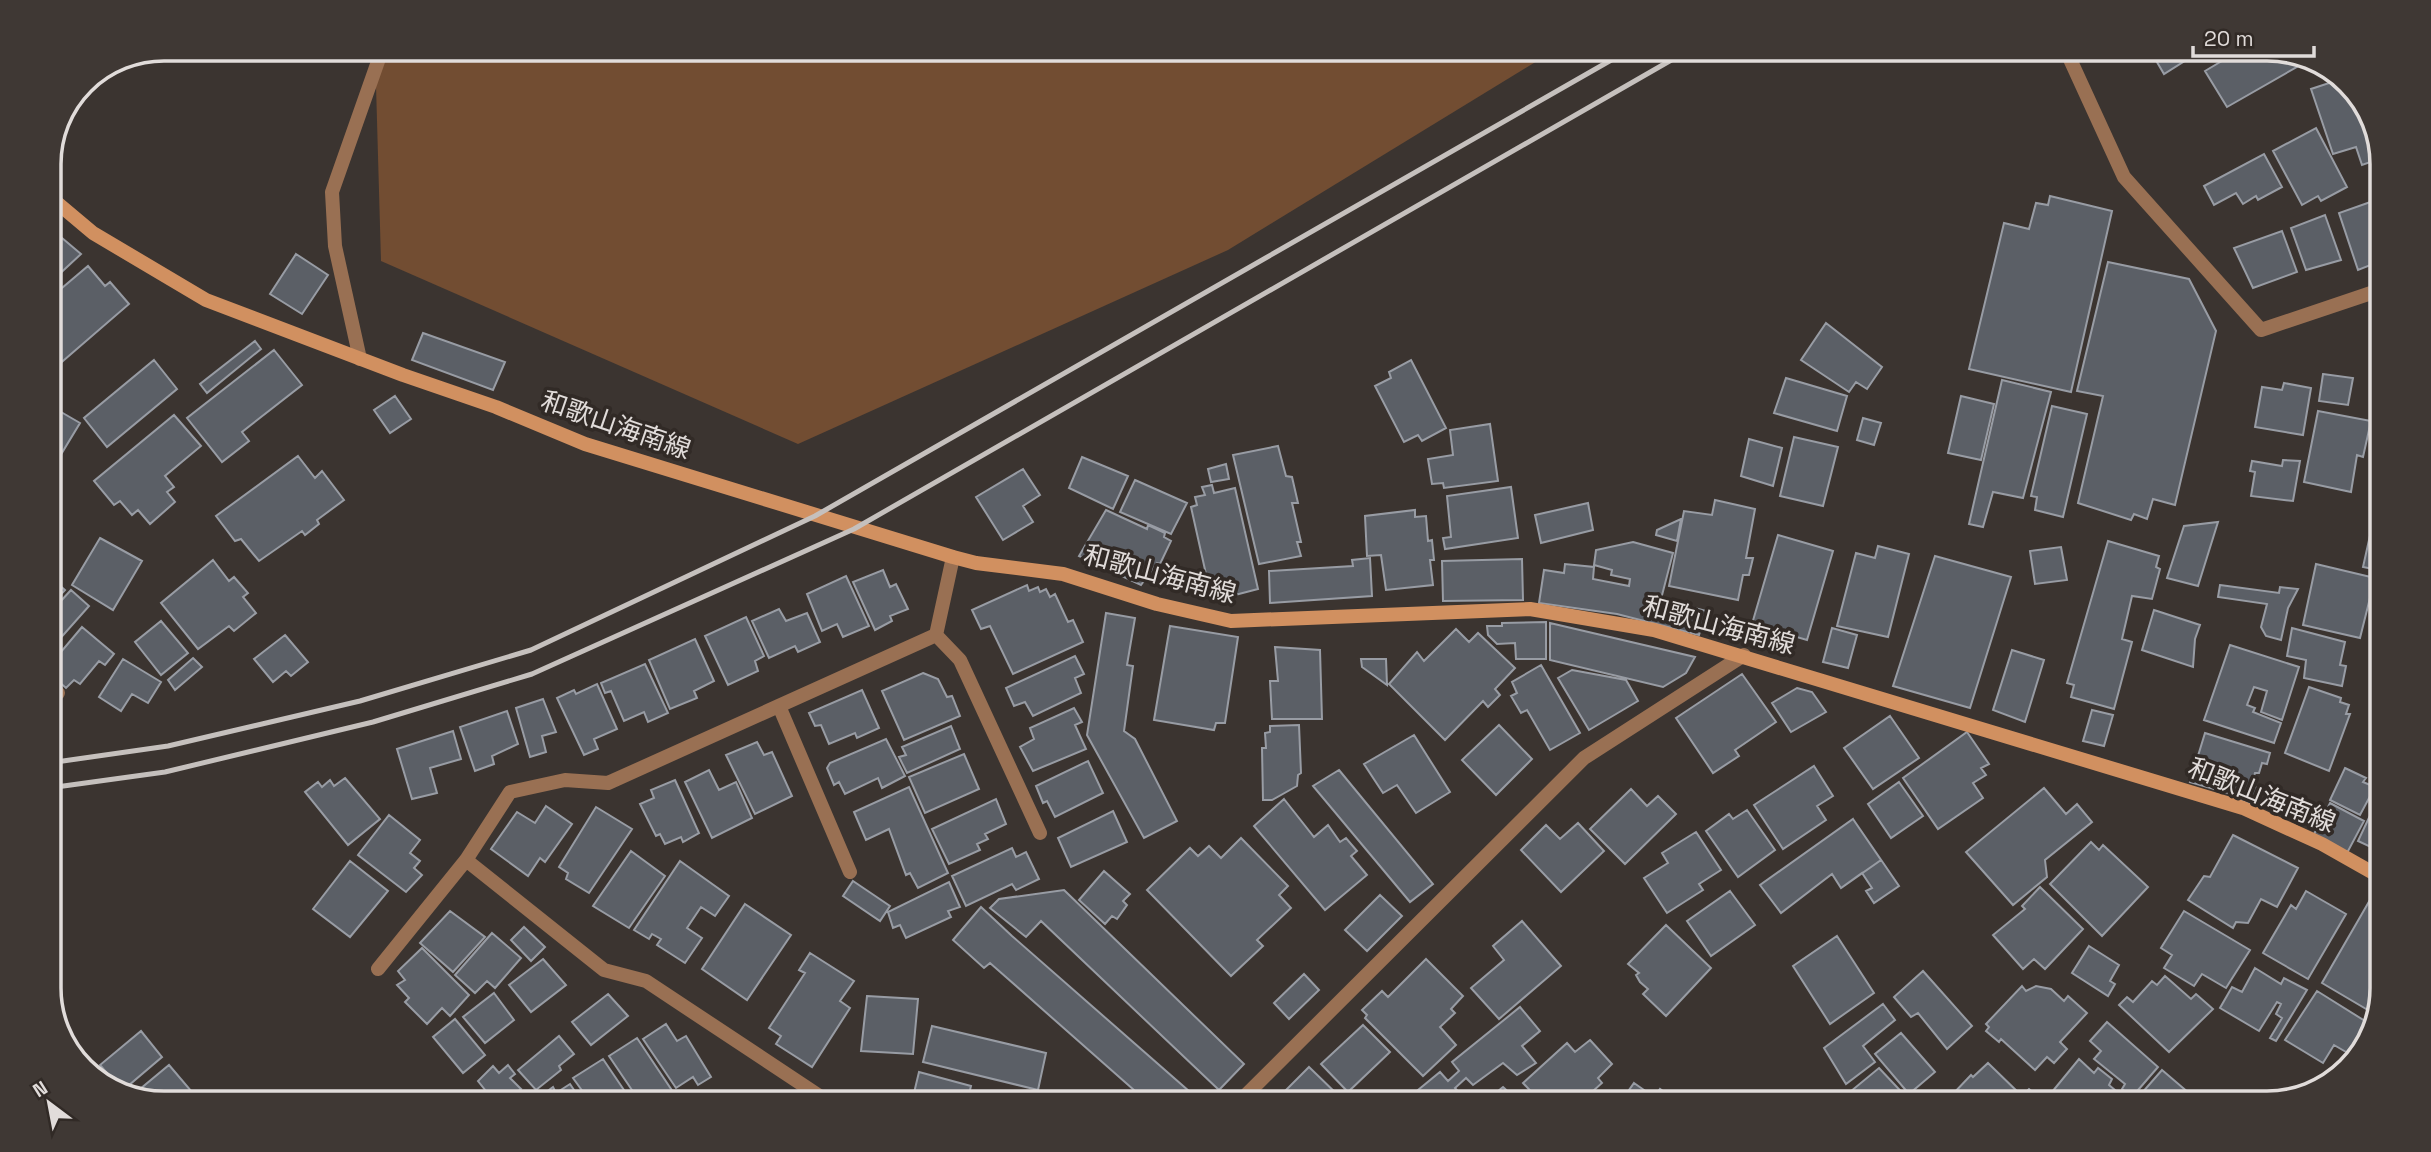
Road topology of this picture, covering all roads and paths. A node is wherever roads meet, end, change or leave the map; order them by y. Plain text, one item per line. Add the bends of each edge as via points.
1 (378, 61) edge
2 (2071, 61) edge
3 (61, 206) edge
4 (2370, 294) edge
5 (360, 359) junction
6 (953, 556) junction
7 (936, 635) junction
8 (1744, 655) junction
9 (779, 706) junction
10 (1040, 833) dead end
11 (466, 860) junction
12 (2370, 871) edge
13 (850, 872) dead end
14 (378, 970) dead end
15 (812, 1091) edge
16 (1250, 1091) edge

1 - 5 street via 332,192 335,246
2 - 4 street via 2124,177 2261,330
3 - 5 main road, 和歌山海南線 via 93,233 206,300
5 - 6 main road, 和歌山海南線 via 585,444
6 - 7 street
6 - 8 main road, 和歌山海南線 via 1063,574 1157,604 1231,621 1530,609 1654,630
7 - 9 street
7 - 10 street via 960,660
8 - 12 main road, 和歌山海南線 via 2243,808
8 - 16 street via 1584,758
9 - 11 street via 608,783 565,780 510,792
9 - 13 street
11 - 14 street
11 - 15 street via 604,970 646,981

